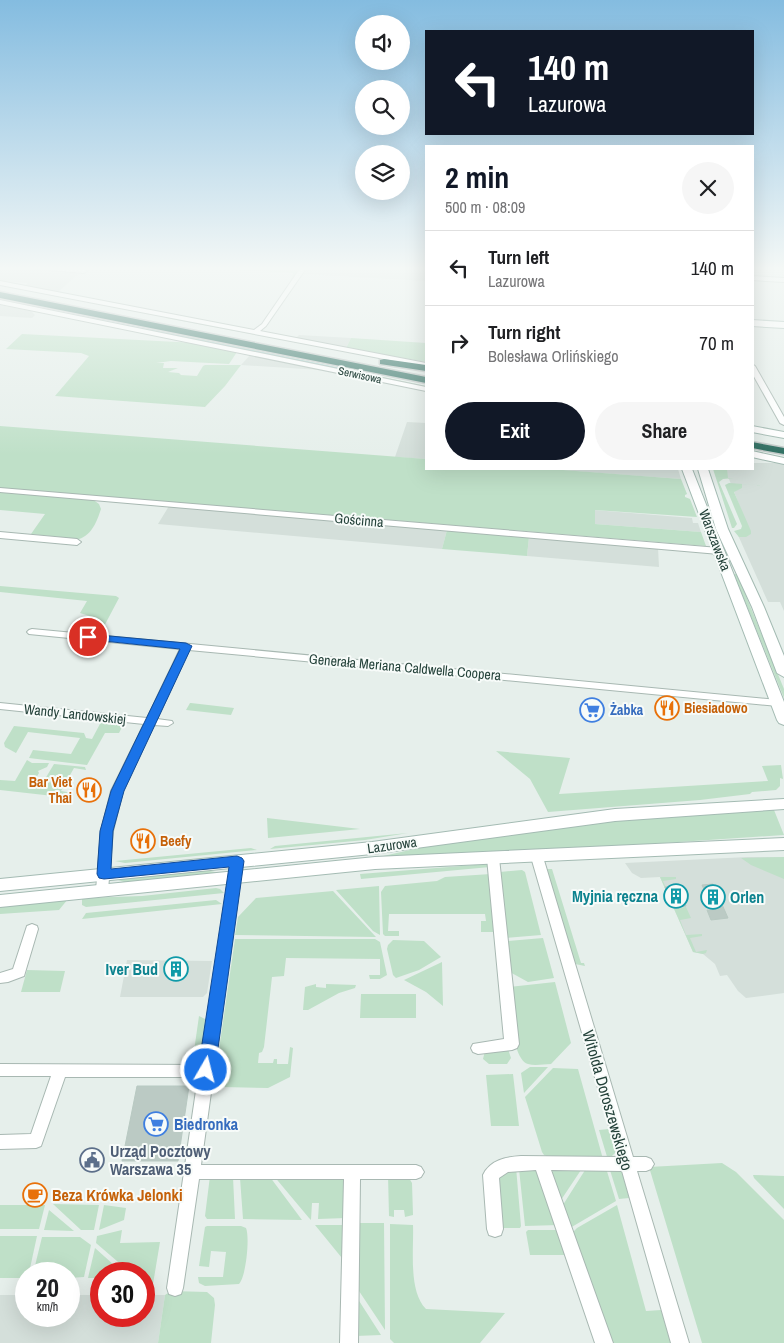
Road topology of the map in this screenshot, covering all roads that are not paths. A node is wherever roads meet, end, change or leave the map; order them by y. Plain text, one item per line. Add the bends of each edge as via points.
1 (136, 330) edge
2 (182, 330) edge
3 (195, 330) edge
4 (243, 330) edge
5 (258, 330) edge
6 (255, 332) junction
7 (341, 360) junction
8 (425, 367) edge
9 (425, 367) edge
10 (754, 370) edge
11 (425, 373) edge
12 (425, 380) edge
13 (425, 385) edge
14 (425, 389) edge
15 (774, 405) junction
16 (784, 405) edge
17 (784, 423) edge
18 (754, 429) edge
19 (784, 435) edge
20 (754, 437) edge
21 (784, 443) edge
22 (754, 445) edge
23 (784, 451) edge
24 (754, 454) edge
25 (784, 461) edge
26 (687, 470) edge
27 (704, 470) edge
28 (0, 490) edge
29 (0, 535) edge
30 (77, 542) dead end
31 (719, 550) junction
32 (747, 583) joint
33 (32, 632) dead end
34 (186, 646) junction
35 (784, 673) edge
36 (778, 703) junction
37 (0, 706) edge
38 (784, 720) edge
39 (150, 721) junction
40 (168, 723) dead end
41 (784, 804) edge
42 (784, 844) edge
43 (537, 857) junction
44 (493, 858) junction
45 (236, 869) junction
46 (103, 882) junction
47 (0, 885) edge
48 (0, 901) edge
49 (32, 929) dead end
50 (0, 978) edge
51 (478, 1048) dead end
52 (0, 1070) edge
53 (60, 1070) junction
54 (206, 1070) junction
55 (0, 1142) edge
56 (541, 1163) junction
57 (646, 1164) dead end
58 (627, 1165) junction
59 (192, 1172) junction
60 (352, 1172) junction
61 (416, 1172) dead end
62 (495, 1229) dead end
63 (174, 1288) dead end
64 (349, 1343) edge
65 (604, 1343) edge
66 (680, 1343) edge

1 - 14 street, Serwisowa
2 - 7 highway
3 - 7 highway
4 - 6 street
5 - 6 street
6 - 8 street
7 - 9 highway
7 - 11 highway
7 - 12 highway
7 - 13 highway
10 - 15 street
15 - 16 street
15 - 17 street
18 - 19 main road
20 - 21 highway
22 - 23 highway
24 - 25 main road
26 - 31 main road, Warszawska
27 - 32 main road, Warszawska via 722,529
28 - 31 street, Gościnna
29 - 30 street
31 - 36 main road, Warszawska
32 - 35 main road
33 - 34 street, Generała Meriana Caldwella Coopera
34 - 36 street, Generała Meriana Caldwella Coopera
34 - 39 street
36 - 38 main road, Warszawska
37 - 39 street, Wandy Landowskiej
39 - 40 street, Wandy Landowskiej
39 - 46 street via 112,807
41 - 45 main road, Lazurowa via 615,815
42 - 43 main road, Lazurowa
43 - 44 main road, Lazurowa
43 - 58 street, Witolda Doroszewskiego
44 - 45 main road, Lazurowa
44 - 51 street via 512,1044
45 - 46 main road, Lazurowa
45 - 54 street
46 - 47 main road, Lazurowa
46 - 48 main road, Lazurowa
49 - 50 street via 18,972
52 - 53 street
53 - 54 street
53 - 55 street via 36,1141
54 - 59 street
56 - 58 street
56 - 62 street via 506,1164 491,1175
56 - 65 street
57 - 58 street
58 - 66 street, Witolda Doroszewskiego
59 - 60 street
59 - 63 street
60 - 61 street
60 - 64 street

